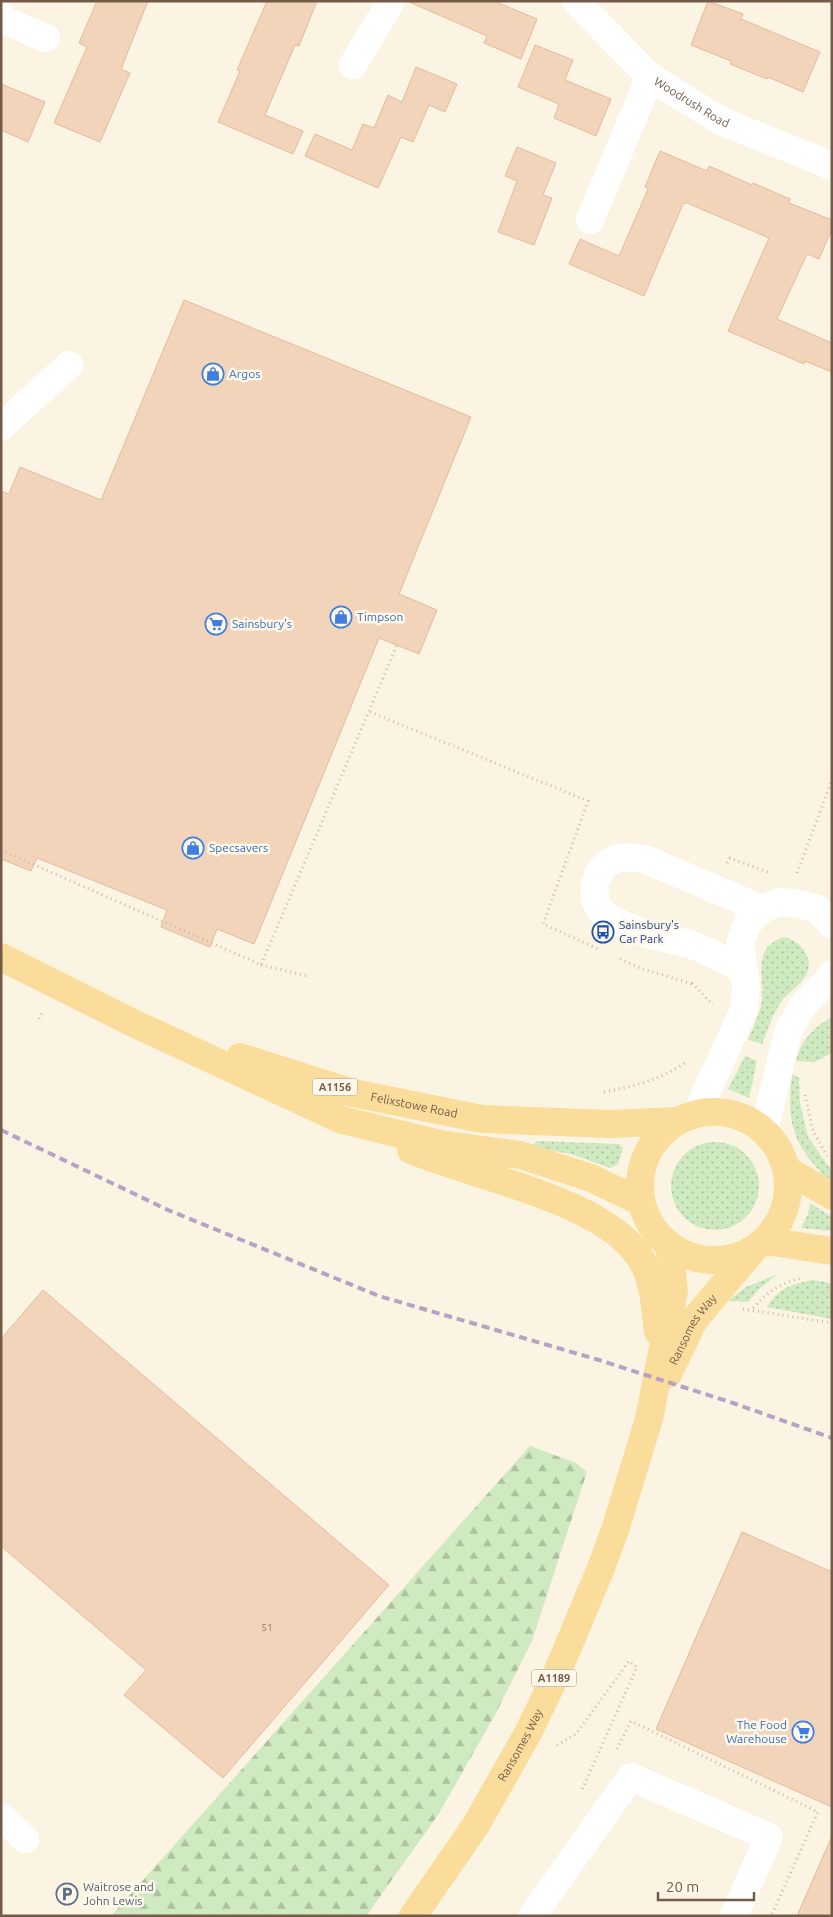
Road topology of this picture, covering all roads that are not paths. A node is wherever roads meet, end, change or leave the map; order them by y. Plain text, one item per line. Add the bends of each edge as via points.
1 (391, 1) edge
2 (576, 1) edge
3 (1, 16) edge
4 (46, 38) dead end
5 (353, 65) dead end
6 (650, 77) junction
7 (832, 166) edge
8 (590, 220) dead end
9 (69, 365) dead end
10 (1, 427) edge
11 (771, 906) junction
12 (832, 925) edge
13 (1, 957) edge
14 (743, 969) junction
15 (826, 986) edge
16 (131, 1022) junction
17 (687, 1118) junction
18 (342, 1120) junction
19 (764, 1131) junction
20 (787, 1170) junction
21 (832, 1196) edge
22 (641, 1202) junction
23 (668, 1246) junction
24 (759, 1246) junction
25 (832, 1251) edge
26 (662, 1356) junction
27 (649, 1419) junction
28 (1, 1817) edge
29 (25, 1840) dead end
30 (414, 1916) edge
31 (532, 1916) edge
32 (734, 1916) edge

1 - 5 street
2 - 6 street, Woodrush Road
3 - 4 street via 5,21
6 - 7 street, Woodrush Road via 721,121
6 - 8 street
9 - 10 street
11 - 12 street via 800,904 818,909
11 - 14 street via 747,924 740,944
11 - 14 street via 647,860 614,859 601,869 594,897 600,910 613,920 689,944
13 - 16 main road, Felixstowe Road / A1156
14 - 17 street via 746,987 744,1010
15 - 19 street via 803,1005 788,1032
16 - 17 main road, Felixstowe Road / A1156 via 354,1093 444,1113 482,1119 546,1122 656,1124
16 - 18 main road, Felixstowe Road / A1156
17 - 19 main road via 721,1112 744,1118
17 - 22 main road via 659,1136 646,1156 640,1178
18 - 22 main road, Felixstowe Road / A1156 via 445,1145 520,1155 591,1178
18 - 26 main road via 439,1162 560,1201 604,1224 634,1250 647,1272 652,1284
19 - 20 main road via 775,1143
20 - 21 main road
20 - 24 main road via 788,1196 781,1220
22 - 23 main road via 651,1226
23 - 24 main road via 688,1256 710,1261 732,1259
23 - 26 main road, Ransomes Way / A1189 via 674,1291
24 - 25 main road
24 - 27 main road, Ransomes Way / A1189 via 694,1320
26 - 27 main road, Ransomes Way / A1189
27 - 30 main road, Ransomes Way / A1189 via 615,1530 557,1673 528,1734 476,1824
28 - 29 street
31 - 32 street via 631,1777 769,1837

